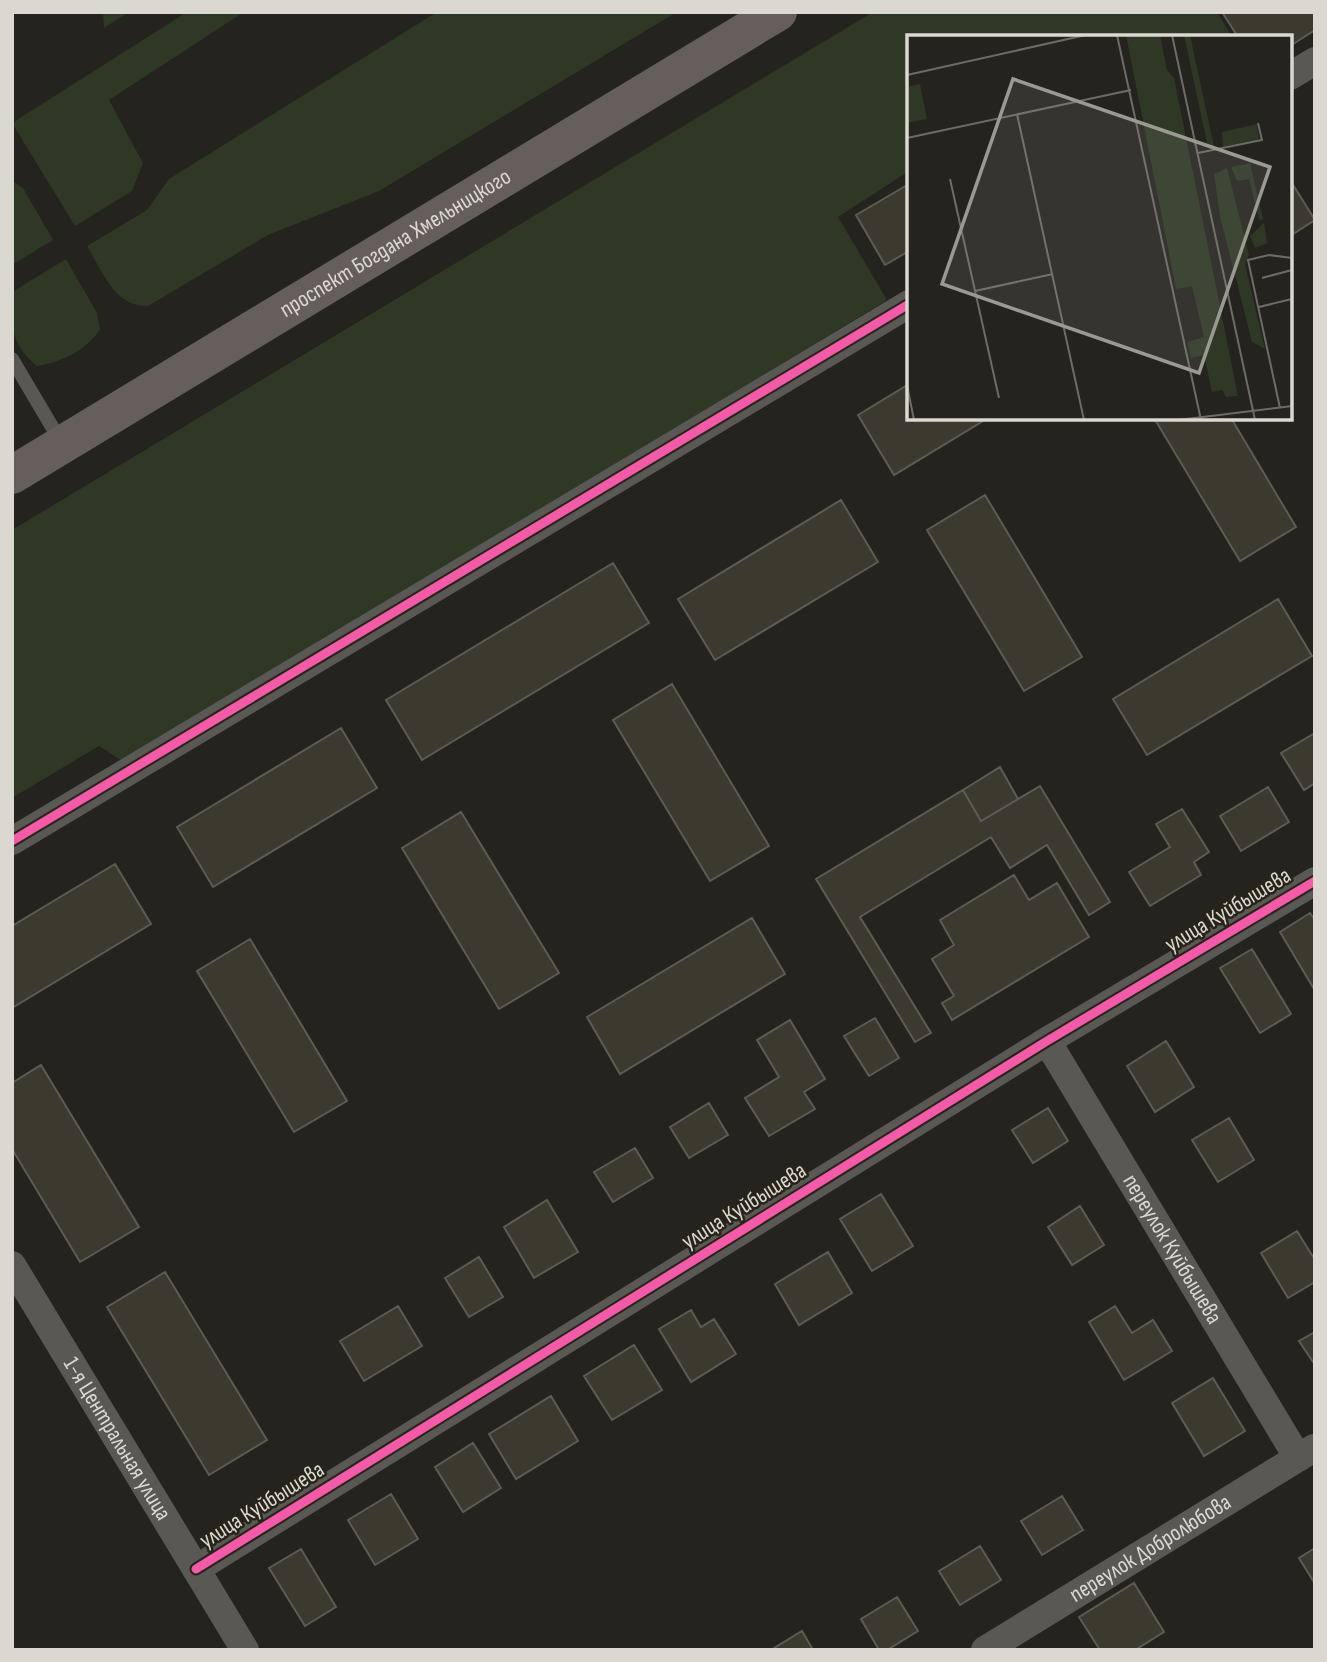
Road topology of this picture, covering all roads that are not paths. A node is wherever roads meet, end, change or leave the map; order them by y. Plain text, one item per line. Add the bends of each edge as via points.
1 (778, 12) edge
2 (1315, 61) edge
3 (1292, 75) edge
4 (907, 305) edge
5 (12, 359) edge
6 (62, 444) junction
7 (12, 475) edge
8 (12, 841) edge
9 (1315, 881) edge
10 (1047, 1041) junction
11 (12, 1265) edge
12 (1306, 1453) edge
13 (196, 1569) junction
14 (245, 1650) edge
15 (985, 1650) edge

1 - 6 main road, проспект Богдана Хмельницкого
2 - 3 street
4 - 8 street
5 - 6 lane
6 - 7 main road, проспект Богдана Хмельницкого
9 - 10 street, улица Куйбышева
10 - 12 street, переулок Куйбышева
10 - 13 street, улица Куйбышева
11 - 13 street, 1-я Центральная улица
12 - 15 street, переулок Добролюбова
13 - 14 street, 1-я Центральная улица

